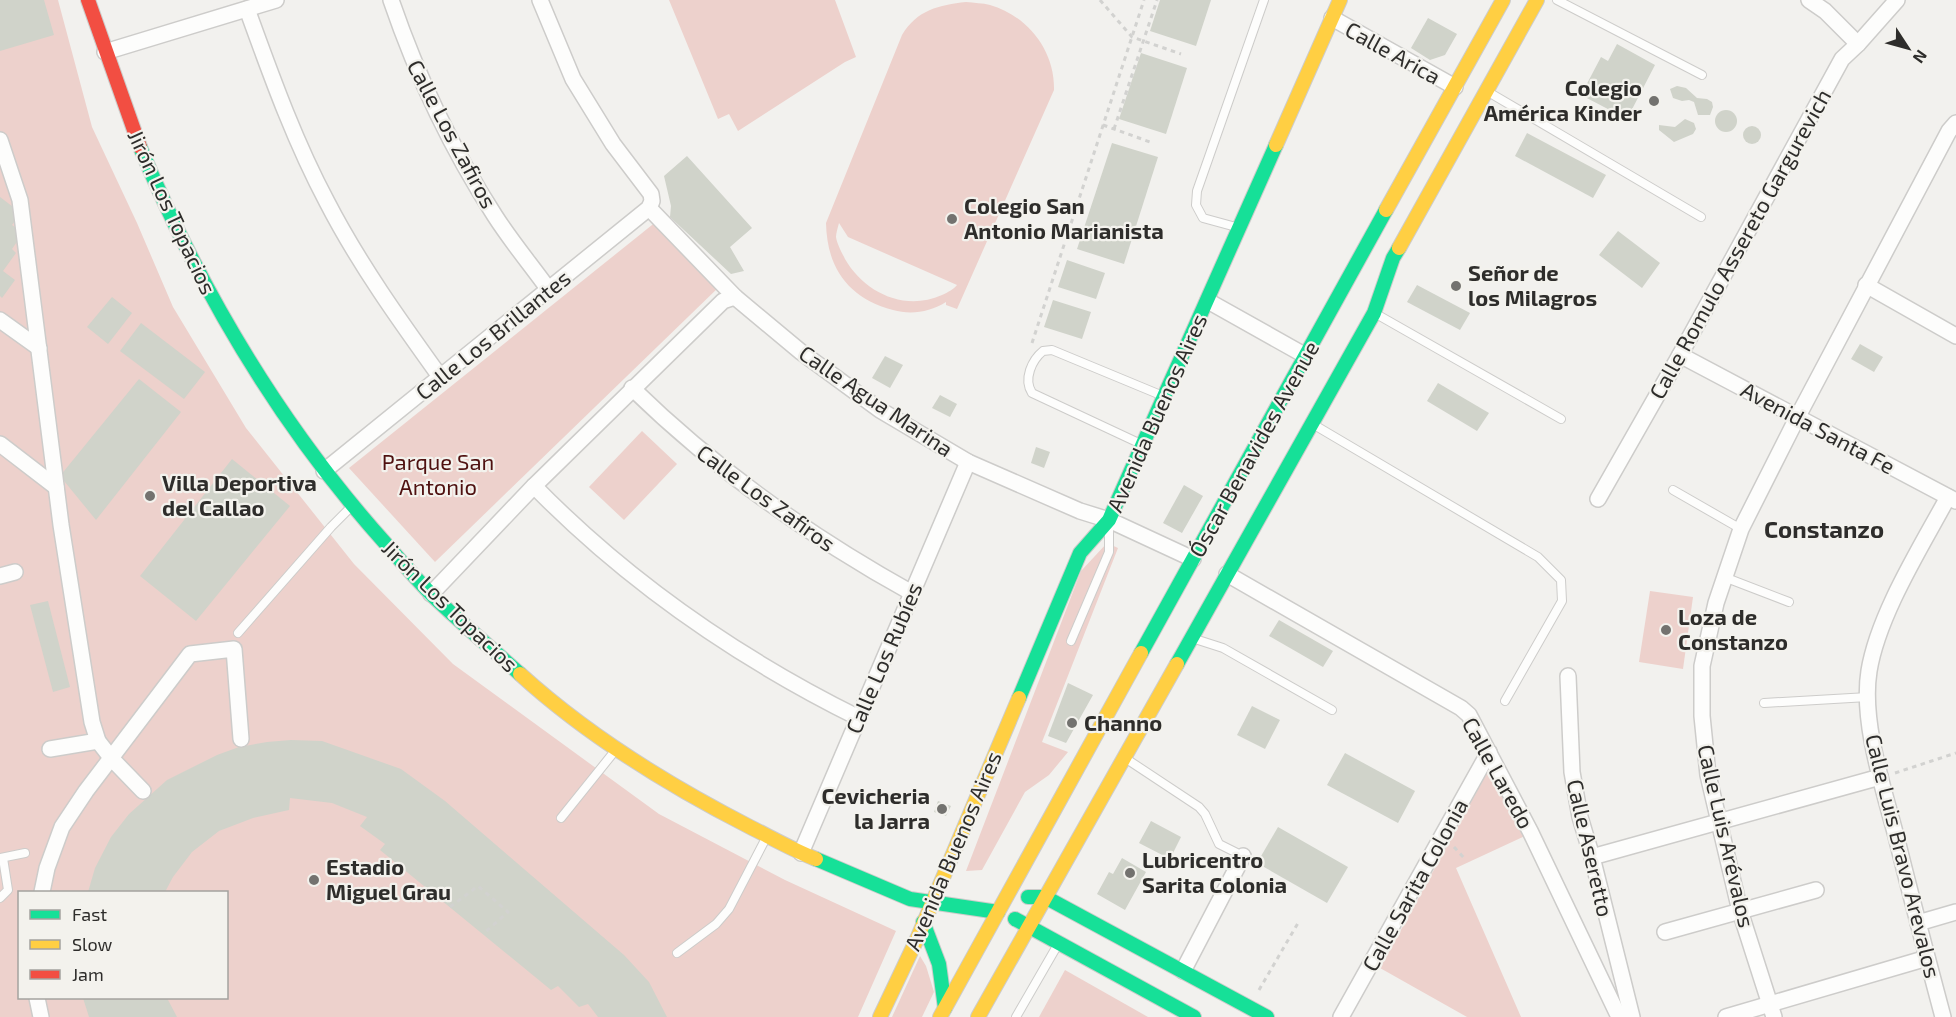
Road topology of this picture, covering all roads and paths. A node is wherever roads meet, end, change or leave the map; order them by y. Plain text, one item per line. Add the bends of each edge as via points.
1 (88, 0) edge
2 (276, 0) edge
3 (391, 0) edge
4 (540, 0) edge
5 (1100, 0) edge
6 (1144, 0) edge
7 (1157, 0) edge
8 (1264, 0) edge
9 (1340, 0) edge
10 (1503, 0) edge
11 (1537, 0) edge
12 (1557, 0) edge
13 (1809, 0) edge
14 (1897, 0) edge
15 (247, 9) junction
16 (1332, 18) junction
17 (1132, 37) junction
18 (1143, 41) junction
19 (1858, 44) junction
20 (105, 52) junction
21 (1181, 54) dead end
22 (1702, 75) dead end
23 (1455, 87) junction
24 (1486, 91) junction
25 (1956, 123) edge
26 (1103, 125) junction
27 (1114, 129) junction
28 (0, 140) edge
29 (1150, 141) dead end
30 (650, 201) junction
31 (1701, 217) dead end
32 (1240, 228) junction
33 (1866, 285) junction
34 (549, 290) junction
35 (735, 297) junction
36 (1208, 301) junction
37 (1374, 313) junction
38 (0, 320) edge
39 (1956, 336) edge
40 (39, 348) junction
41 (1030, 348) dead end
42 (1680, 355) junction
43 (1306, 356) junction
44 (441, 378) junction
45 (1308, 378) dead end
46 (632, 388) junction
47 (1165, 397) junction
48 (1310, 401) dead end
49 (1797, 418) junction
50 (1561, 419) dead end
51 (1306, 429) junction
52 (0, 444) edge
53 (1143, 445) junction
54 (968, 462) junction
55 (324, 471) junction
56 (534, 486) junction
57 (56, 487) junction
58 (1673, 490) dead end
59 (1598, 499) dead end
60 (1952, 499) edge
61 (352, 506) junction
62 (1109, 520) junction
63 (1741, 529) junction
64 (1193, 559) junction
65 (1227, 574) junction
66 (1724, 577) junction
67 (912, 593) junction
68 (431, 594) junction
69 (1789, 602) dead end
70 (238, 633) dead end
71 (1191, 637) junction
72 (1071, 641) dead end
73 (1568, 676) dead end
74 (1868, 696) junction
75 (1505, 701) dead end
76 (1764, 704) dead end
77 (1332, 710) dead end
78 (859, 718) junction
79 (241, 739) dead end
80 (98, 741) junction
81 (50, 748) dead end
82 (616, 749) junction
83 (1489, 752) junction
84 (1956, 753) edge
85 (1124, 758) junction
86 (112, 759) junction
87 (1880, 777) junction
88 (143, 790) dead end
89 (561, 818) dead end
90 (1718, 821) junction
91 (767, 837) junction
92 (1450, 844) dead end
93 (25, 853) dead end
94 (801, 853) junction
95 (1243, 856) joint
96 (1592, 856) junction
97 (1, 858) edge
98 (1465, 859) dead end
99 (1816, 890) dead end
100 (42, 891) edge
101 (1045, 897) junction
102 (0, 898) edge
103 (1006, 898) junction
104 (931, 903) junction
105 (450, 907) dead end
106 (1740, 911) junction
107 (998, 912) junction
108 (1956, 912) edge
109 (923, 922) junction
110 (1298, 923) dead end
111 (1918, 923) junction
112 (1029, 925) junction
113 (1665, 932) dead end
114 (483, 934) dead end
115 (1059, 942) junction
116 (677, 953) dead end
117 (1927, 958) junction
118 (1185, 988) junction
119 (37, 999) edge
120 (1250, 1007) junction
121 (1772, 1011) edge
122 (942, 1013) edge
123 (41, 1017) edge
124 (880, 1017) edge
125 (978, 1017) edge
126 (1016, 1017) edge
127 (1194, 1017) edge
128 (1267, 1017) edge
129 (1341, 1017) edge
130 (1619, 1017) edge
131 (1632, 1017) edge
132 (1726, 1017) edge
133 (1943, 1017) edge

1 - 20 main road, Jirón Los Topacios
2 - 15 street
3 - 34 street, Calle Los Zafiros via 410,55 448,138 495,216
4 - 30 street via 573,79
5 - 17 path
6 - 17 path
7 - 18 path
8 - 32 lane via 1197,191 1196,205 1203,218
9 - 16 main road, Avenida Buenos Aires
10 - 23 main road, Óscar Benavides Avenue
11 - 24 main road, Óscar Benavides Avenue
12 - 22 lane
13 - 19 street
14 - 19 street, Calle Romulo Assereto Gargurevich
15 - 20 street
15 - 44 street via 283,108 327,202 380,293
16 - 23 street, Calle Arica
16 - 32 main road, Avenida Buenos Aires
17 - 18 path
17 - 26 path
18 - 21 path
18 - 27 path
19 - 42 street, Calle Romulo Assereto Gargurevich via 1842,59
20 - 55 main road, Jirón Los Topacios via 140,148 183,244 258,376
23 - 43 main road, Óscar Benavides Avenue
24 - 31 lane
24 - 37 main road, Óscar Benavides Avenue via 1393,258
25 - 33 street, Calle Luis Arévalos
26 - 27 path
26 - 41 path
27 - 29 path
28 - 40 street via 20,200
30 - 34 street, Calle Los Brillantes
30 - 35 street, Calle Agua Marina
32 - 36 main road, Avenida Buenos Aires
33 - 39 street
33 - 49 street, Calle Luis Arévalos
34 - 44 street, Calle Los Brillantes
35 - 46 street via 723,301
35 - 54 street, Calle Agua Marina via 880,410
36 - 43 street
36 - 47 main road, Avenida Buenos Aires
37 - 50 lane
37 - 51 main road, Óscar Benavides Avenue
38 - 40 street
40 - 57 street
42 - 49 street, Avenida Santa Fe
42 - 59 street, Calle Romulo Assereto Gargurevich
43 - 45 main road
43 - 64 main road, Óscar Benavides Avenue via 1277,417
44 - 55 street, Calle Los Brillantes
46 - 56 street
46 - 67 street, Calle Los Zafiros via 700,451 767,503
47 - 53 main road, Avenida Buenos Aires
47 - 53 lane via 1052,350 1038,355 1030,370 1028,384 1032,393
48 - 51 main road
49 - 60 street, Avenida Santa Fe
49 - 63 street, Calle Luis Arévalos
51 - 65 main road, Óscar Benavides Avenue
51 - 75 lane via 1538,557 1561,580 1562,601
52 - 57 street
53 - 62 main road, Avenida Buenos Aires
54 - 62 street, Calle Agua Marina
54 - 67 street, Calle Los Rubíes
55 - 61 main road, Jirón Los Topacios
56 - 68 street
56 - 78 street via 609,558 688,618 771,672
57 - 80 street via 83,675
58 - 63 lane
60 - 74 street, Calle Luis Bravo Arevalos via 1881,629 1869,670
61 - 68 main road, Jirón Los Topacios
61 - 70 lane
62 - 64 street, Calle Agua Marina
62 - 72 lane via 1109,552
62 - 104 main road, Avenida Buenos Aires via 1080,553
63 - 66 street, Calle Luis Arévalos
64 - 103 main road, Óscar Benavides Avenue
65 - 71 main road, Óscar Benavides Avenue
65 - 83 street, Calle Laredo via 1461,708 1473,719
66 - 69 lane
66 - 90 street, Calle Luis Arévalos via 1702,666 1701,694 1705,758
67 - 78 street, Calle Los Rubíes
68 - 82 main road, Jirón Los Topacios via 543,695
71 - 77 lane via 1223,648
71 - 85 main road, Óscar Benavides Avenue
73 - 96 street, Calle Aseretto via 1572,772
74 - 76 lane
74 - 87 street, Calle Luis Bravo Arevalos
78 - 94 street, Calle Los Rubíes
79 - 86 street via 234,649 190,654
80 - 81 street
80 - 86 street
82 - 89 lane
82 - 91 main road, Jirón Los Topacios via 702,803
83 - 129 street, Calle Sarita Colonia
83 - 130 street, Calle Laredo
84 - 87 path
85 - 95 lane via 1199,807 1219,844
85 - 101 main road, Óscar Benavides Avenue
86 - 88 street
86 - 100 street via 62,827
87 - 90 street
87 - 111 street, Calle Luis Bravo Arevalos
90 - 96 street
90 - 106 street, Calle Luis Arévalos
91 - 94 main road, Jirón Los Topacios
91 - 116 lane via 729,909 716,924
92 - 98 path
93 - 97 lane
94 - 104 main road, Jirón Los Topacios via 910,899
95 - 118 street
96 - 131 street, Calle Aseretto
97 - 102 lane via 8,890
99 - 106 street
101 - 103 main road
101 - 112 main road, Óscar Benavides Avenue
101 - 118 main road
103 - 104 main road via 972,896
103 - 107 main road, Óscar Benavides Avenue
104 - 107 main road, Jirón Los Topacios
104 - 109 main road, Avenida Buenos Aires
105 - 114 path via 478,886 507,912
106 - 113 street
106 - 121 street, Calle Luis Arévalos
107 - 112 main road, Jirón Los Topacios
107 - 122 main road
108 - 111 street
109 - 122 main road via 940,963
109 - 124 main road, Avenida Buenos Aires
110 - 120 path
111 - 117 street, Calle Luis Bravo Arevalos
112 - 115 main road, Jirón Los Topacios
112 - 125 main road
115 - 118 main road, Jirón Los Topacios
115 - 126 lane
117 - 121 street
117 - 133 street, Calle Luis Bravo Arevalos
118 - 120 main road
118 - 127 main road
119 - 123 street
120 - 128 main road
121 - 132 street

